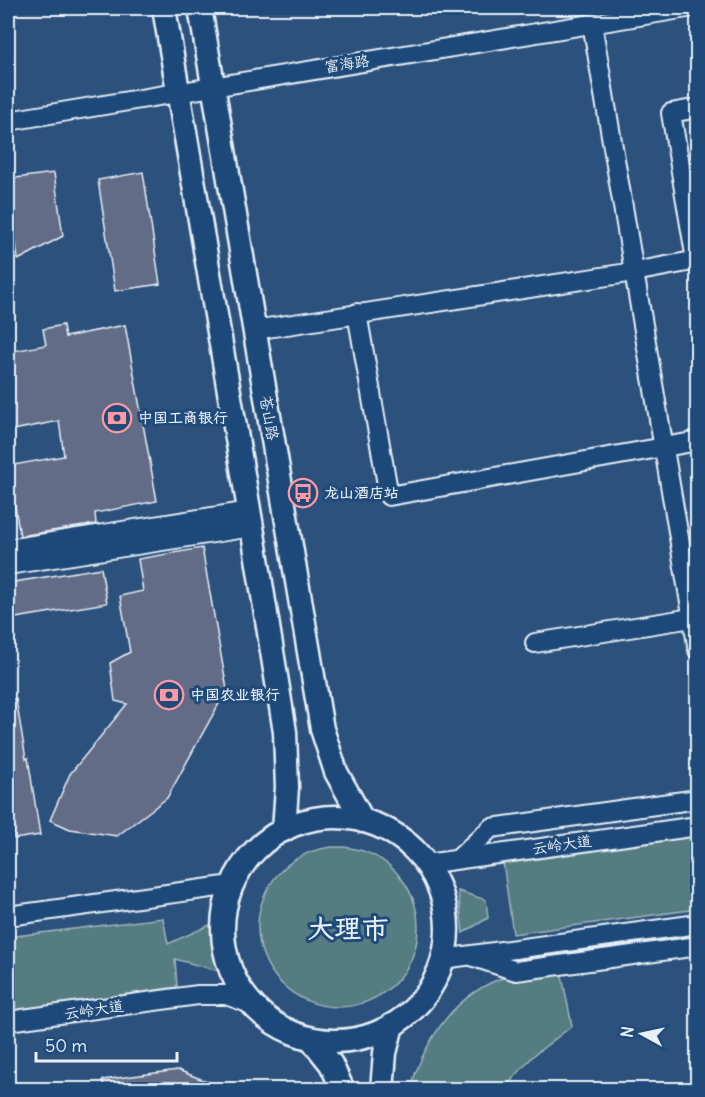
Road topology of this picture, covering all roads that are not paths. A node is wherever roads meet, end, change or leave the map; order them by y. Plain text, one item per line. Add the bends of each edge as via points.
1 (164, 8) edge
2 (200, 8) edge
3 (687, 8) edge
4 (592, 23) junction
5 (213, 87) junction
6 (179, 92) junction
7 (698, 108) edge
8 (8, 121) edge
9 (697, 260) edge
10 (634, 272) junction
11 (357, 313) junction
12 (254, 330) junction
13 (698, 441) edge
14 (663, 447) junction
15 (251, 519) junction
16 (8, 549) edge
17 (8, 566) edge
18 (695, 617) edge
19 (535, 643) dead end
20 (698, 650) edge
21 (698, 799) edge
22 (363, 821) junction
23 (698, 826) edge
24 (284, 830) junction
25 (458, 859) junction
26 (426, 864) junction
27 (232, 885) junction
28 (8, 916) edge
29 (698, 924) edge
30 (698, 946) edge
31 (469, 956) junction
32 (443, 959) junction
33 (251, 1004) junction
34 (8, 1021) edge
35 (392, 1025) junction
36 (312, 1040) junction
37 (343, 1089) edge
38 (382, 1089) edge

1 - 6 main road
2 - 5 main road, 苍山路
3 - 4 street, 富海路
4 - 5 street, 富海路
4 - 10 street
5 - 6 street, 富海路
5 - 12 main road, 苍山路
6 - 8 street, 富海路
6 - 15 main road
7 - 9 street via 671,112
9 - 10 street
10 - 11 street
10 - 14 street
11 - 12 street
11 - 14 street via 389,496
12 - 22 main road, 苍山路 via 322,729 336,772
13 - 14 street
14 - 18 street
15 - 16 street
15 - 17 street
15 - 24 main road via 286,744
18 - 19 street
18 - 20 street
21 - 25 street via 491,828
22 - 24 main road via 315,819
22 - 26 main road via 396,835
23 - 25 street, 云岭大道
24 - 27 main road via 249,857
25 - 26 street, 云岭大道
26 - 32 main road via 445,910
27 - 28 street
27 - 33 main road via 223,926 224,948 239,987
29 - 31 street
30 - 31 street via 516,971
31 - 32 street
32 - 35 main road via 422,1001
33 - 34 street, 云岭大道 via 226,995 198,995
33 - 36 main road via 269,1021
35 - 36 main road via 350,1041
35 - 38 main road
36 - 37 main road via 331,1064

